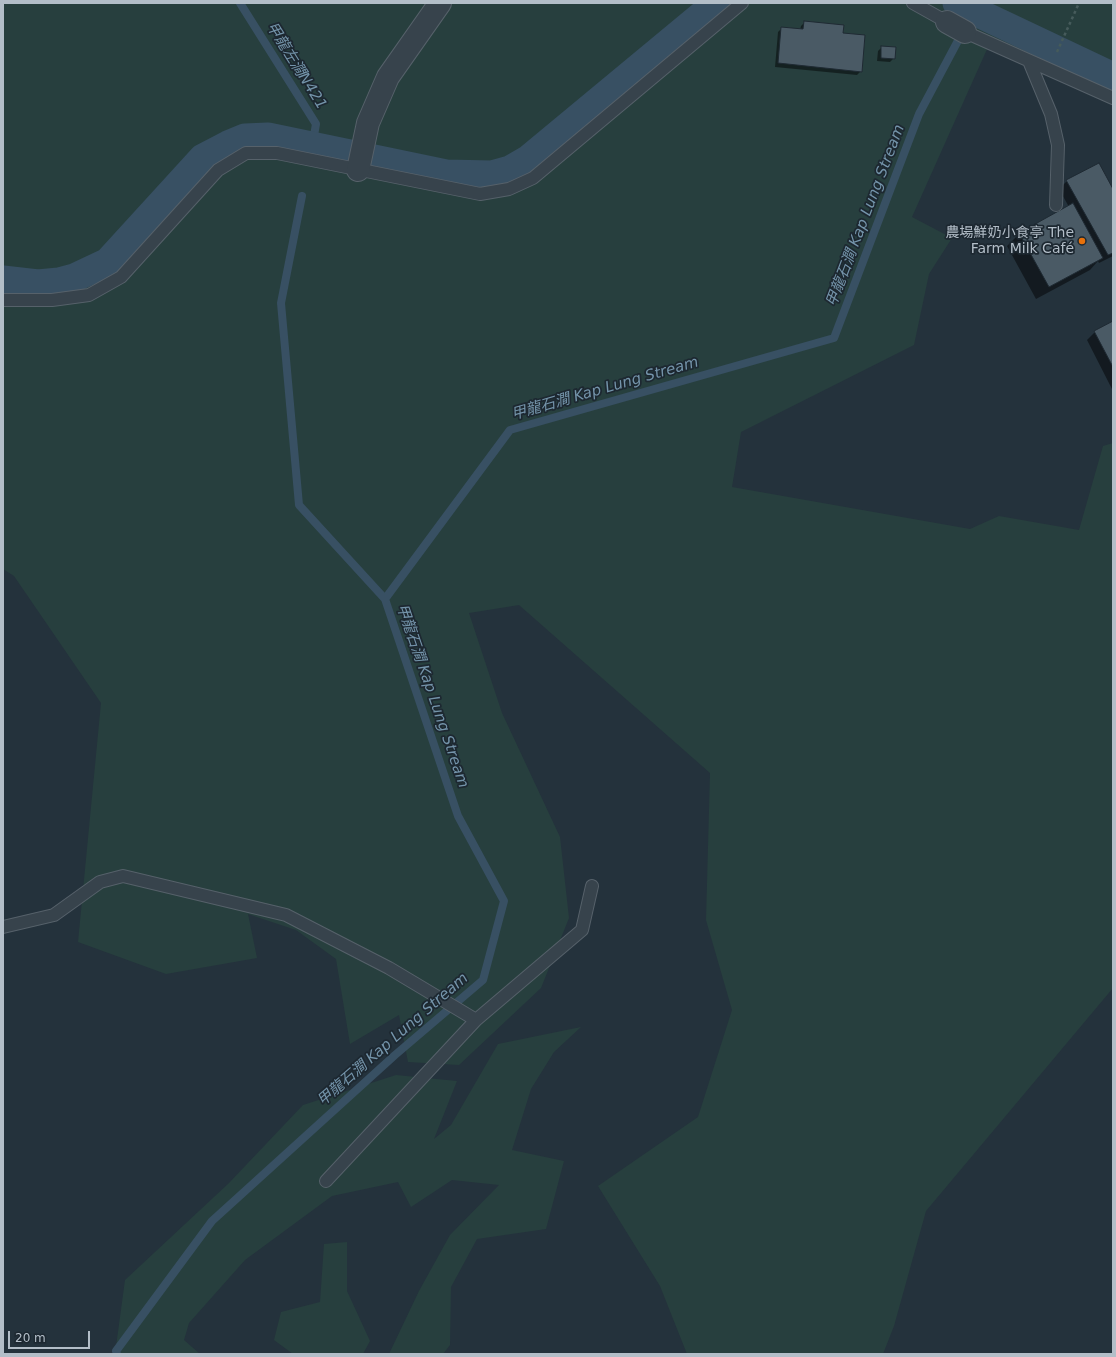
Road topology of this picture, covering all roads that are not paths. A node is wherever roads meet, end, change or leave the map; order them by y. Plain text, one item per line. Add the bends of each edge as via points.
1 (440, 3) edge
2 (742, 3) edge
3 (913, 3) edge
4 (1029, 61) junction
5 (1113, 98) edge
6 (358, 170) junction
7 (1056, 205) dead end
8 (3, 300) edge
9 (592, 886) dead end
10 (3, 927) edge
11 (476, 1020) junction
12 (326, 1181) dead end

1 - 6 street via 388,77 368,124
2 - 6 lane via 533,178 509,189 480,194
3 - 4 lane via 956,27
4 - 5 lane
4 - 7 lane via 1051,114 1058,145
6 - 8 lane via 277,153 246,154 218,170 120,277 89,295 52,300
9 - 11 lane via 582,930
10 - 11 lane via 54,915 100,882 123,876 286,915 389,968
11 - 12 lane

